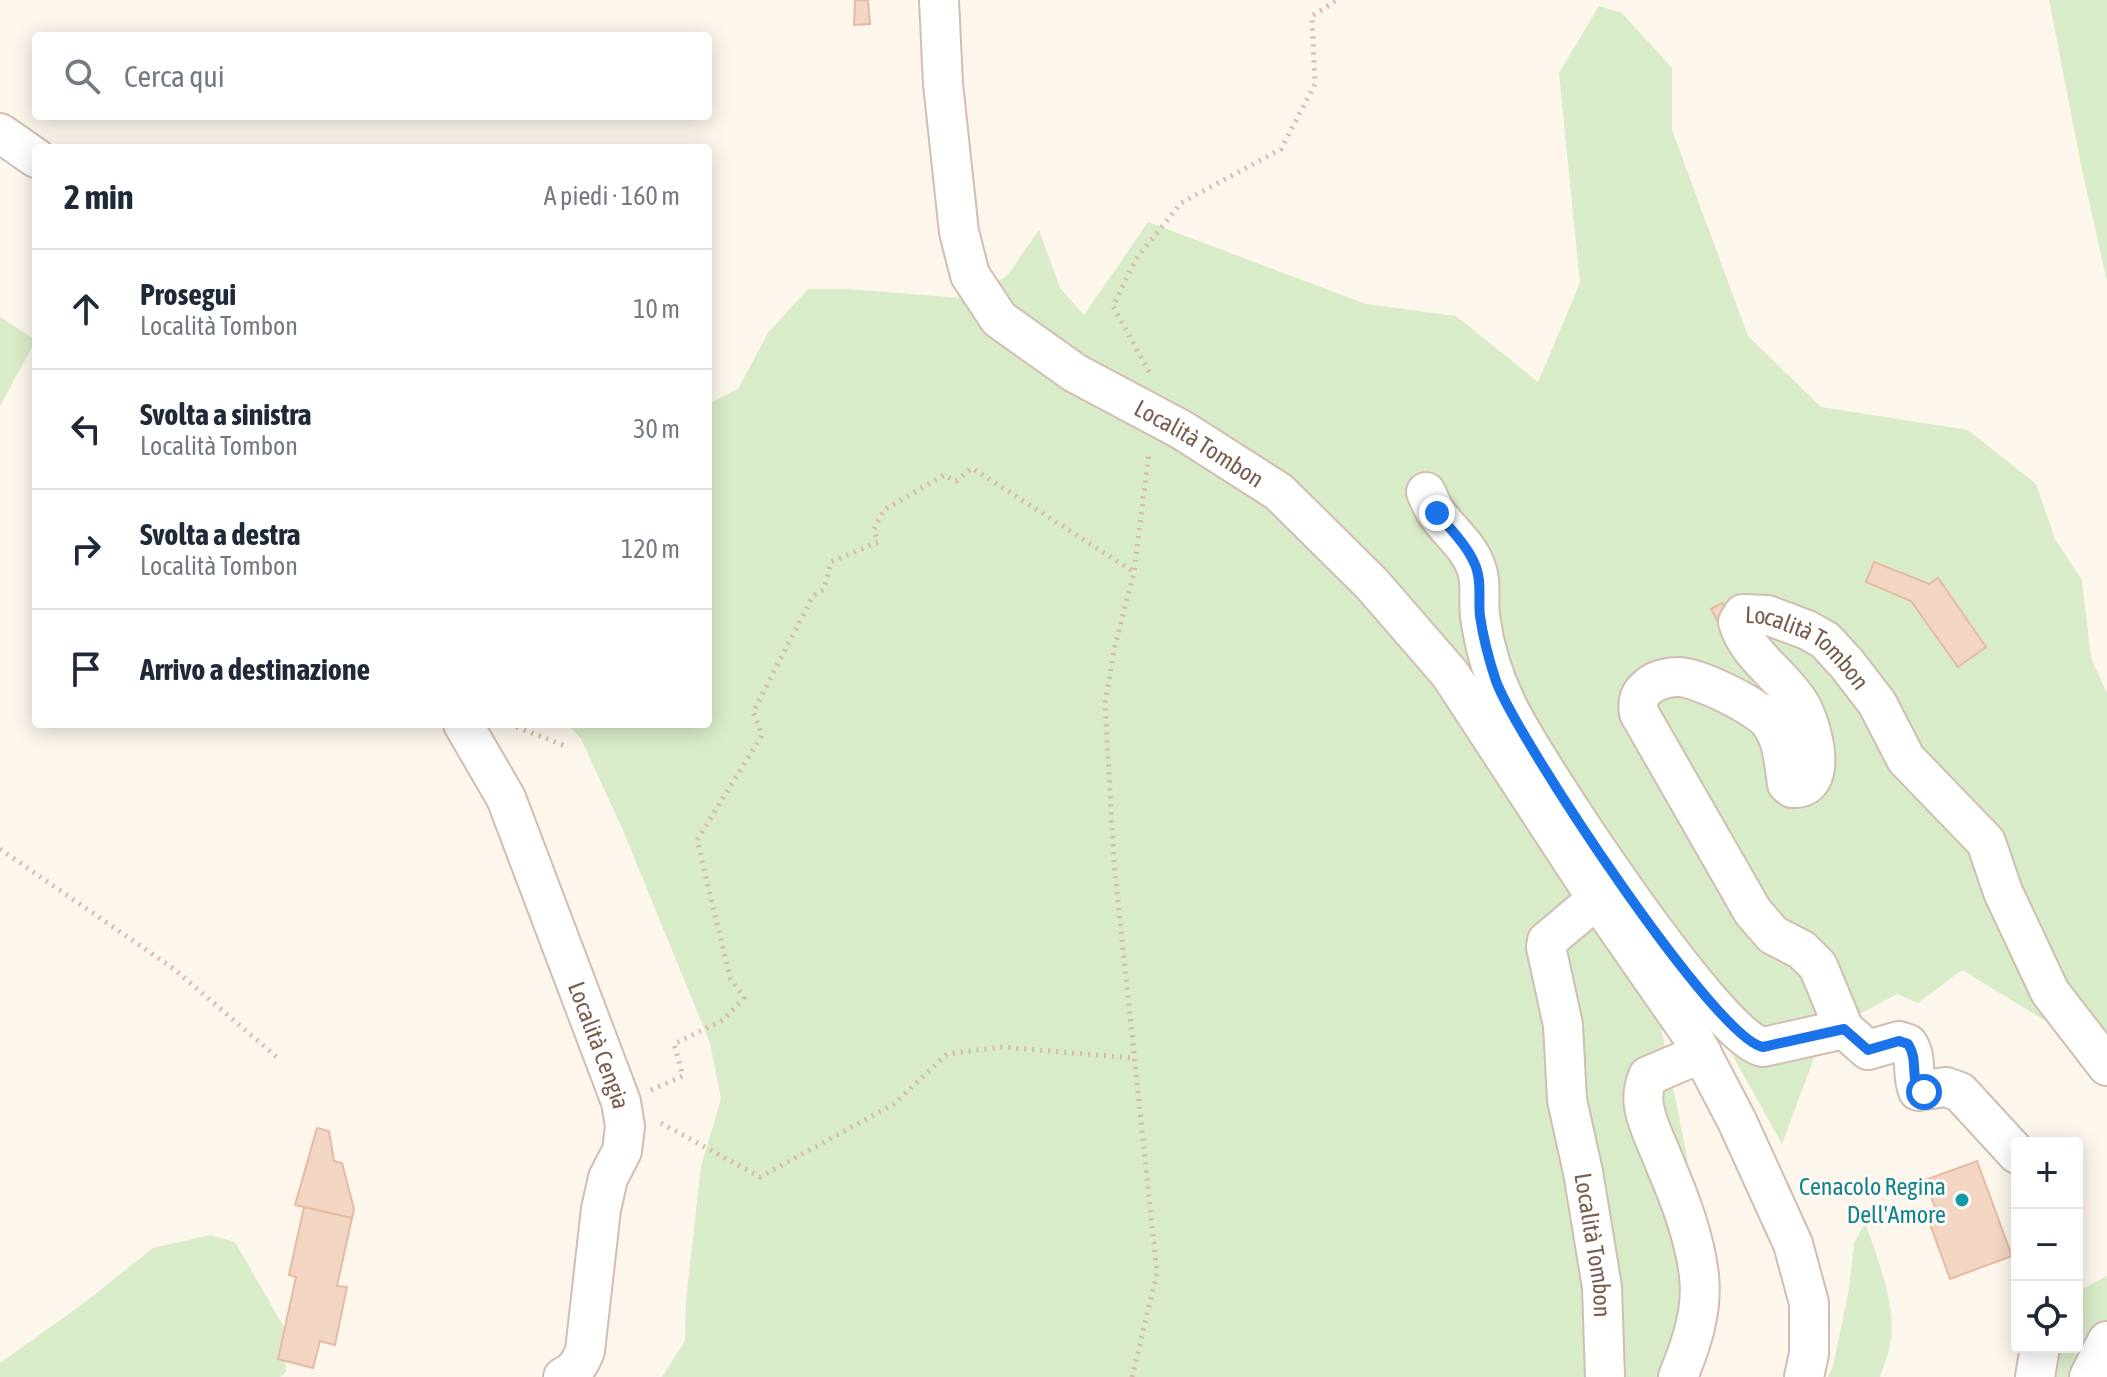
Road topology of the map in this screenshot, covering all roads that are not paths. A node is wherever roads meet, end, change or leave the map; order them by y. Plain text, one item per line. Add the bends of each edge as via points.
1 (939, 0) edge
2 (0, 133) edge
3 (32, 155) edge
4 (1426, 492) dead end
5 (465, 728) edge
6 (1597, 899) junction
7 (1844, 1029) junction
8 (1702, 1053) junction
9 (2107, 1066) edge
10 (2011, 1147) edge
11 (2107, 1341) edge
12 (2039, 1353) edge
13 (563, 1377) edge
14 (1605, 1377) edge
15 (1678, 1377) edge
16 (1804, 1377) edge
17 (2035, 1377) edge
18 (2089, 1377) edge

1 - 6 street, Località Tombon via 959,232 970,275 999,319 1075,373 1154,398 1279,492 1372,584 1450,674
2 - 3 street
4 - 7 street via 1477,568 1485,643 1507,706 1661,941 1755,1045
5 - 13 street, Località Cengia via 506,798 621,1102 625,1126 622,1151 601,1209 585,1351
6 - 8 street, Località Tombon
6 - 14 street, Località Tombon via 1546,947 1563,1025 1567,1100 1602,1287
7 - 9 street, Località Tombon via 1818,966 1802,950 1773,935 1753,912 1639,713 1638,698 1653,683 1680,677 1712,687 1773,726 1787,784 1797,788 1810,783 1815,763 1811,731 1800,705 1746,643 1738,622 1743,614 1767,615 1807,630 1825,640 1847,664 1877,703 1906,759 1986,842 2050,992
7 - 10 street via 1868,1050 1899,1041 1908,1044 1918,1091 1946,1087 1960,1092
8 - 15 street via 1648,1076 1643,1087 1647,1116 1688,1226 1699,1276 1693,1340
8 - 16 street, Località Tombon via 1793,1244 1809,1303
11 - 18 street
12 - 17 street

